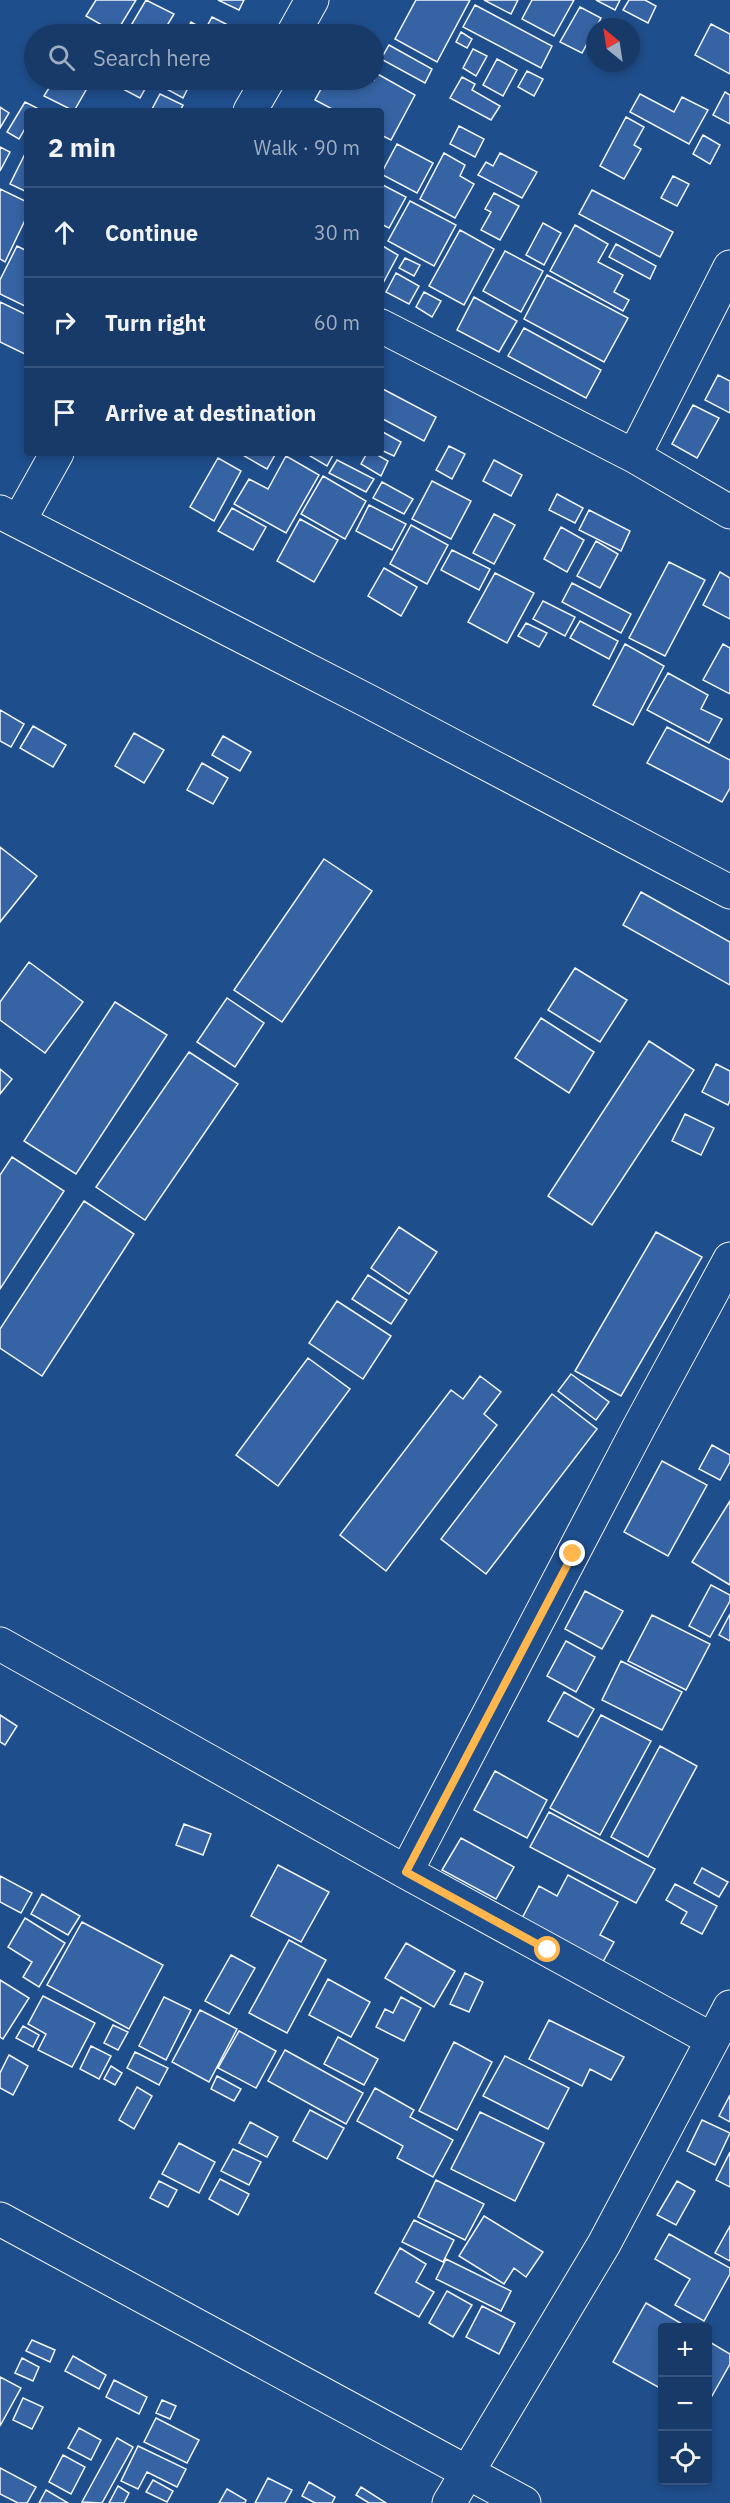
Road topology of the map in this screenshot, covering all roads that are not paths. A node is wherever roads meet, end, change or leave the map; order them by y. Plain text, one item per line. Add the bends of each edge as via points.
1 (312, 0) edge
2 (299, 24) edge
3 (262, 90) edge
4 (252, 108) edge
5 (730, 267) edge
6 (384, 328) edge
7 (55, 456) edge
8 (634, 456) junction
9 (730, 512) edge
10 (9, 516) edge
11 (730, 892) edge
12 (730, 1259) edge
13 (0, 1644) edge
14 (406, 1872) junction
15 (730, 2007) edge
16 (711, 2039) junction
17 (0, 2219) edge
18 (466, 2473) junction
19 (449, 2503) edge
20 (524, 2503) edge

1 - 2 street
3 - 4 street
5 - 8 street
6 - 8 street
7 - 10 street
8 - 9 street
10 - 11 street
12 - 14 street
13 - 14 street
14 - 16 street
15 - 16 street
16 - 18 street via 604,2244
17 - 18 street
18 - 19 street
18 - 20 street

